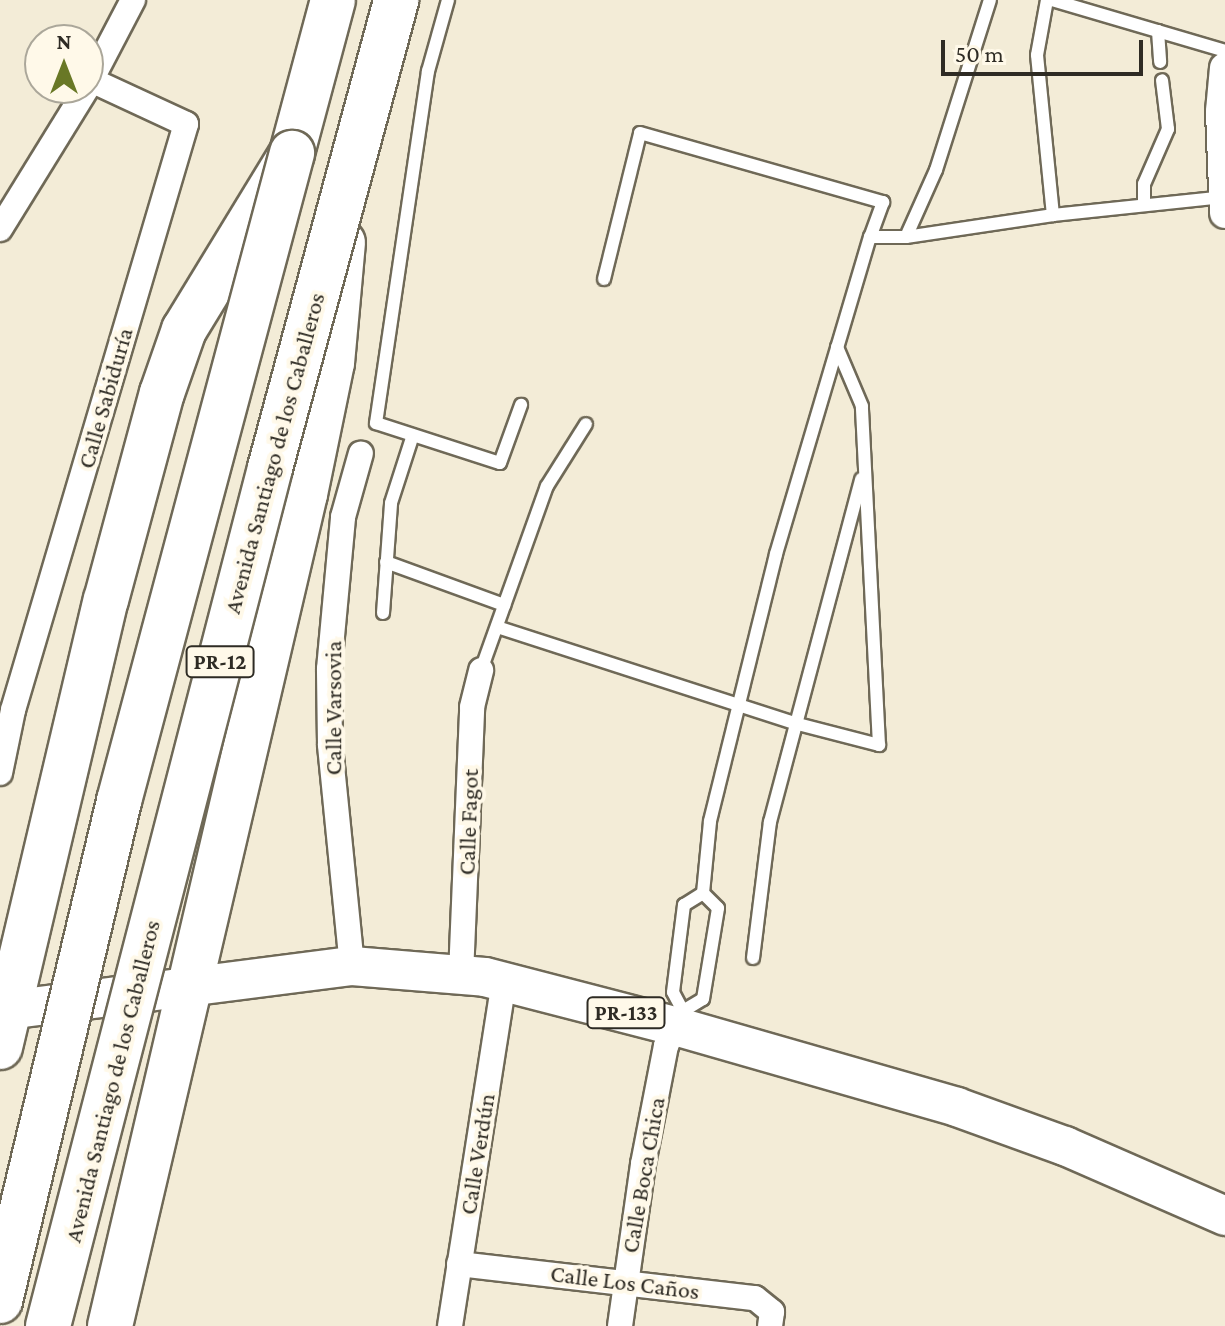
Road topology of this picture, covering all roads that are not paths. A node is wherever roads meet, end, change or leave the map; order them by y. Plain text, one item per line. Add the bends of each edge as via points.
1 (133, 0) edge
2 (333, 0) edge
3 (396, 0) edge
4 (448, 0) edge
5 (990, 0) edge
6 (1050, 0) edge
7 (1158, 31) junction
8 (1225, 51) edge
9 (104, 56) edge
10 (1160, 62) dead end
11 (1225, 68) edge
12 (1162, 80) dead end
13 (104, 91) edge
14 (77, 104) edge
15 (292, 153) junction
16 (350, 167) junction
17 (1144, 205) junction
18 (1224, 205) edge
19 (1053, 215) junction
20 (0, 229) edge
21 (870, 237) junction
22 (906, 237) junction
23 (604, 279) dead end
24 (837, 347) junction
25 (521, 405) dead end
26 (586, 424) dead end
27 (413, 435) junction
28 (361, 453) dead end
29 (864, 468) junction
30 (386, 562) junction
31 (504, 605) junction
32 (383, 613) dead end
33 (497, 627) junction
34 (481, 670) joint
35 (737, 702) junction
36 (794, 723) junction
37 (0, 773) edge
38 (703, 893) junction
39 (753, 958) dead end
40 (352, 966) junction
41 (461, 975) junction
42 (504, 982) junction
43 (192, 986) junction
44 (679, 1018) junction
45 (2, 1023) edge
46 (1225, 1216) edge
47 (459, 1264) junction
48 (625, 1281) junction
49 (0, 1301) edge
50 (48, 1326) edge
51 (110, 1326) edge
52 (450, 1326) edge
53 (620, 1326) edge
54 (770, 1326) edge

1 - 9 street
2 - 15 highway, PR-12
3 - 16 highway, Avenida Santiago de los Caballeros / PR-12, bridge
4 - 27 lane via 428,71 376,423
5 - 22 lane via 936,170
6 - 7 lane
6 - 19 lane via 1037,55
7 - 8 lane
7 - 10 lane
11 - 18 street
12 - 17 lane via 1168,129 1144,184
13 - 37 street, Calle Sabiduría via 186,124 13,710
14 - 20 street
15 - 45 highway, bridge via 184,330 106,600
15 - 49 highway, PR-12, bridge via 119,801
16 - 43 highway, bridge via 332,363
16 - 50 highway, Avenida Santiago de los Caballeros / PR-12, bridge
17 - 18 lane
17 - 19 lane
19 - 22 lane
21 - 22 lane
21 - 23 lane via 883,202 640,133
21 - 24 lane
24 - 29 lane via 862,406
24 - 35 lane
25 - 27 lane via 500,463
26 - 31 lane via 547,486
27 - 30 lane via 391,503
28 - 40 street, Calle Varsovia via 343,517 329,669 330,744
29 - 36 lane
29 - 36 lane via 879,745
30 - 31 lane
30 - 32 lane
31 - 33 lane
33 - 34 lane
33 - 35 lane
34 - 41 street, Calle Fagot via 472,707
35 - 36 lane
35 - 38 lane via 710,821
36 - 39 lane via 770,822
38 - 44 lane via 684,905 673,992
38 - 44 lane via 718,908 703,999
40 - 41 main road, PR-133
40 - 43 main road, PR-133
41 - 42 main road, PR-133
42 - 44 main road, PR-133
42 - 47 street, Calle Verdún
43 - 45 main road, PR-133
43 - 51 highway
44 - 46 main road, PR-133 via 1065,1146
44 - 48 street, Calle Boca Chica via 666,1046
47 - 48 street, Calle Los Caños
47 - 52 street, Calle Verdún
48 - 53 street, Calle Boca Chica
48 - 54 street, Calle Los Caños via 755,1298 772,1312

